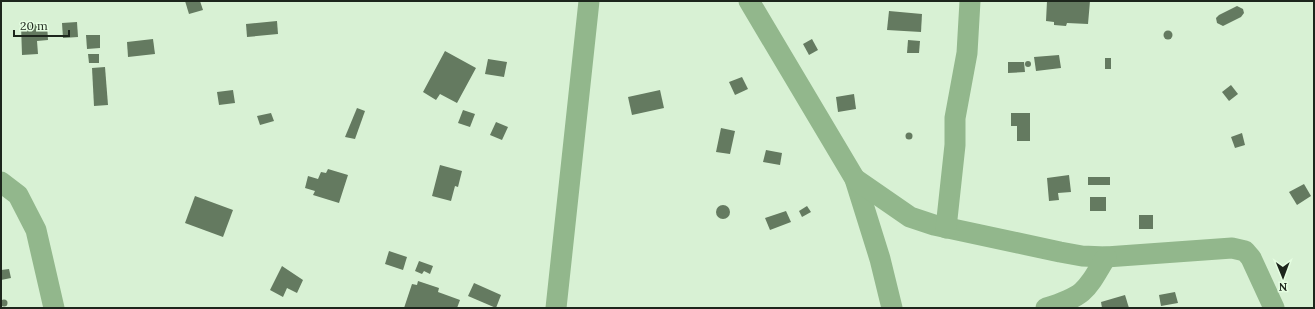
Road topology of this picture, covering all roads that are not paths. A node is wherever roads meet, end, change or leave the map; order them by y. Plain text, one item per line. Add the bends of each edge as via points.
1 (589, 1) edge
2 (749, 1) edge
3 (970, 1) edge
4 (855, 179) junction
5 (1, 182) edge
6 (946, 228) junction
7 (1106, 257) junction
8 (54, 308) edge
9 (556, 308) edge
10 (892, 308) edge
11 (1046, 308) edge
12 (1274, 308) edge

1 - 9 street
2 - 4 street
3 - 6 street via 967,53 955,118 955,145
4 - 6 street via 910,217
4 - 10 street
5 - 8 street via 18,195 36,230
6 - 7 street via 1082,256
7 - 11 street via 1088,288 1080,295
7 - 12 street via 1232,248 1245,251 1252,258

